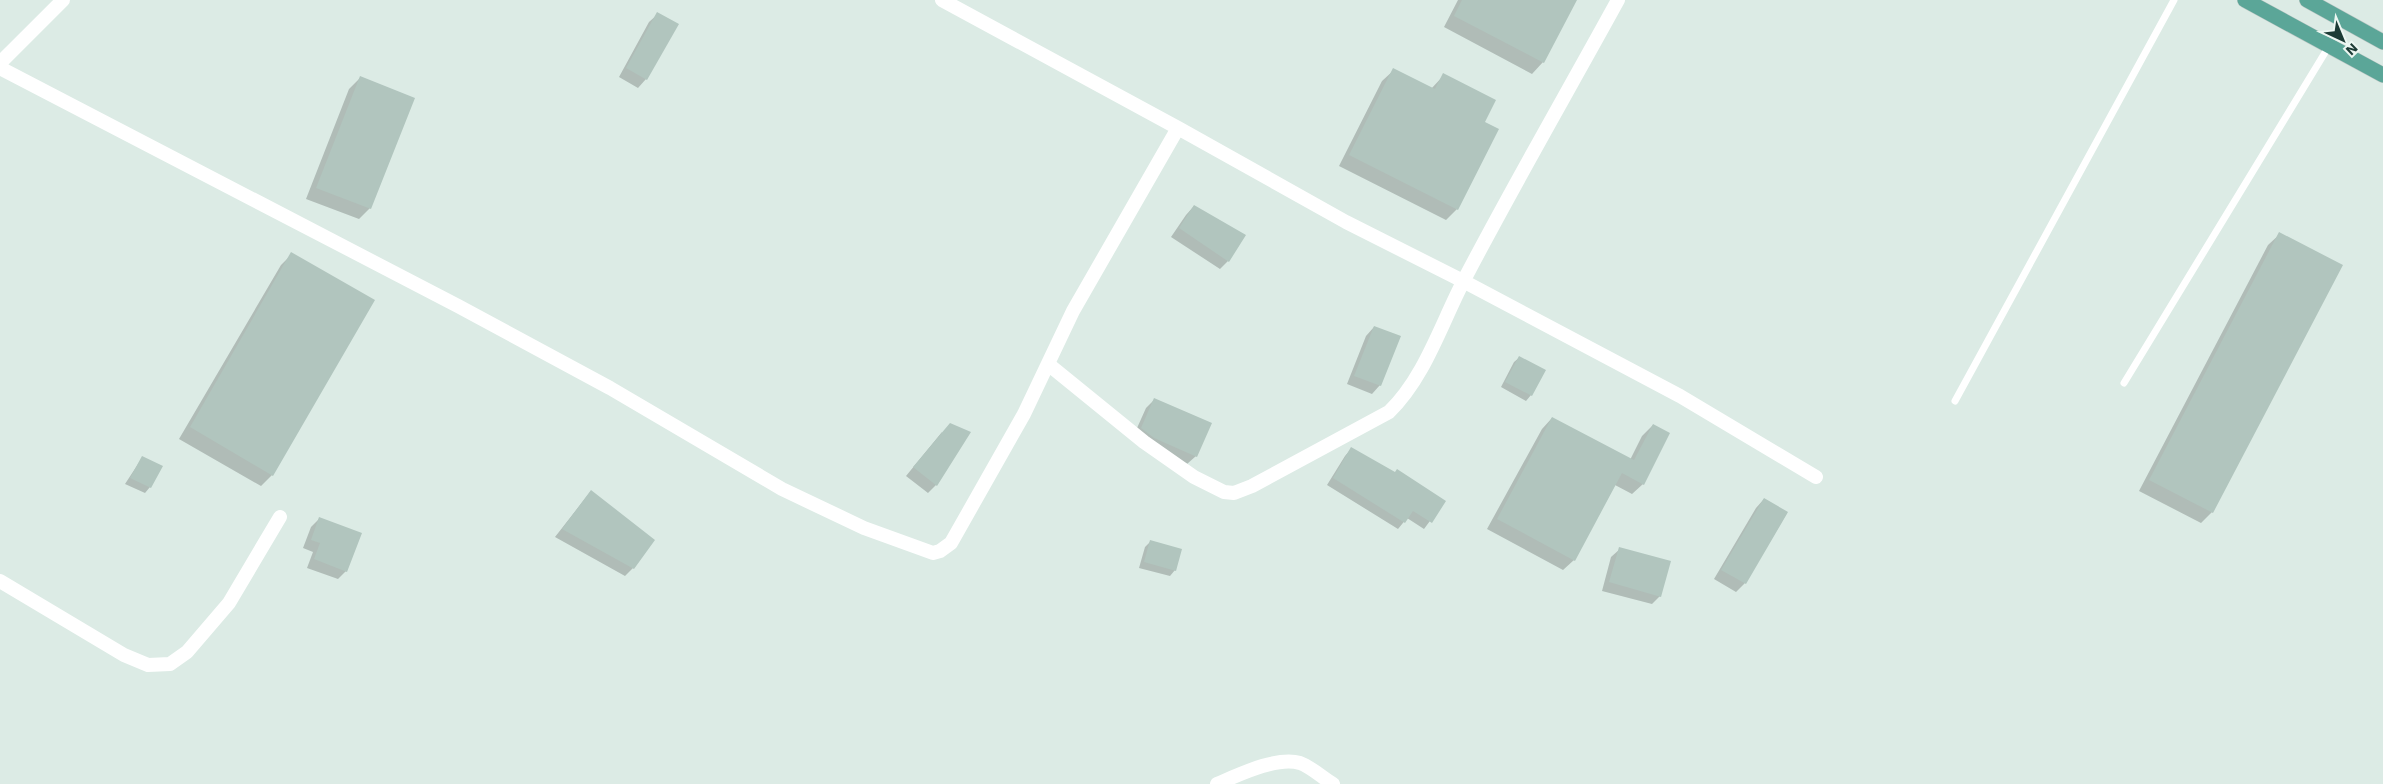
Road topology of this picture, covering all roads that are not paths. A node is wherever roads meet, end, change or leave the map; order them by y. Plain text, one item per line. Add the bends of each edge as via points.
1 (63, 0) edge
2 (942, 0) edge
3 (1618, 0) edge
4 (2174, 0) edge
5 (2245, 0) edge
6 (2307, 0) edge
7 (957, 4) edge
8 (2383, 42) edge
9 (2329, 46) junction
10 (0, 63) edge
11 (0, 68) edge
12 (2383, 75) edge
13 (1178, 128) junction
14 (1463, 281) junction
15 (1048, 364) junction
16 (2124, 383) dead end
17 (1955, 401) dead end
18 (1816, 477) dead end
19 (280, 516) dead end
20 (0, 581) edge
21 (1217, 784) edge
22 (1334, 784) edge

1 - 10 street
2 - 7 street
3 - 14 street
4 - 17 lane
5 - 9 main road
6 - 8 main road
7 - 13 street
9 - 12 main road
9 - 16 lane
11 - 15 street via 458,306 610,388 782,488 864,528 933,553 951,543 1024,414
13 - 14 street via 1346,222
13 - 15 street via 1073,312
14 - 15 street via 1422,366 1401,400 1389,412 1234,493 1224,492 1194,477 1144,442
14 - 18 street via 1680,396
19 - 20 street via 228,604 187,652 170,664 148,665 124,655
21 - 22 street via 1262,766 1286,762 1300,763

